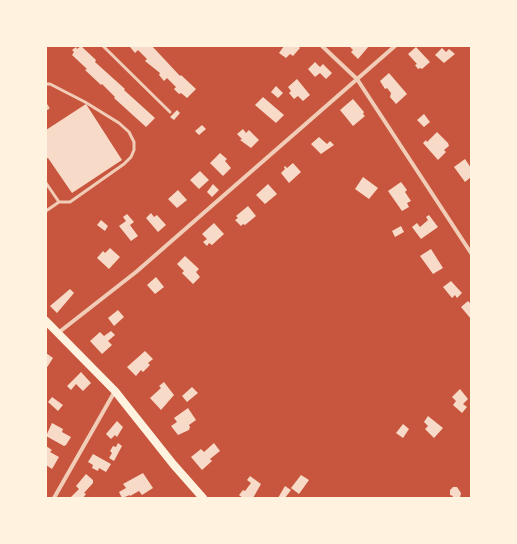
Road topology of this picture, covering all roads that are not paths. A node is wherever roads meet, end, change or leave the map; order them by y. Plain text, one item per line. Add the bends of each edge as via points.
1 (103, 46) edge
2 (322, 46) edge
3 (395, 46) edge
4 (357, 79) junction
5 (46, 84) edge
6 (46, 105) edge
7 (46, 109) edge
8 (170, 112) dead end
9 (46, 183) edge
10 (60, 202) junction
11 (46, 211) edge
12 (471, 253) edge
13 (46, 321) edge
14 (58, 333) junction
15 (115, 391) junction
16 (54, 498) edge
17 (203, 498) edge

1 - 8 lane
2 - 4 street
3 - 4 street
4 - 12 street
4 - 14 street via 136,272
5 - 10 lane via 85,102 119,123 130,132 134,142 131,157 124,164 70,202
6 - 7 lane
9 - 10 lane
10 - 11 lane
13 - 14 main road
14 - 15 main road
15 - 16 street
15 - 17 main road

